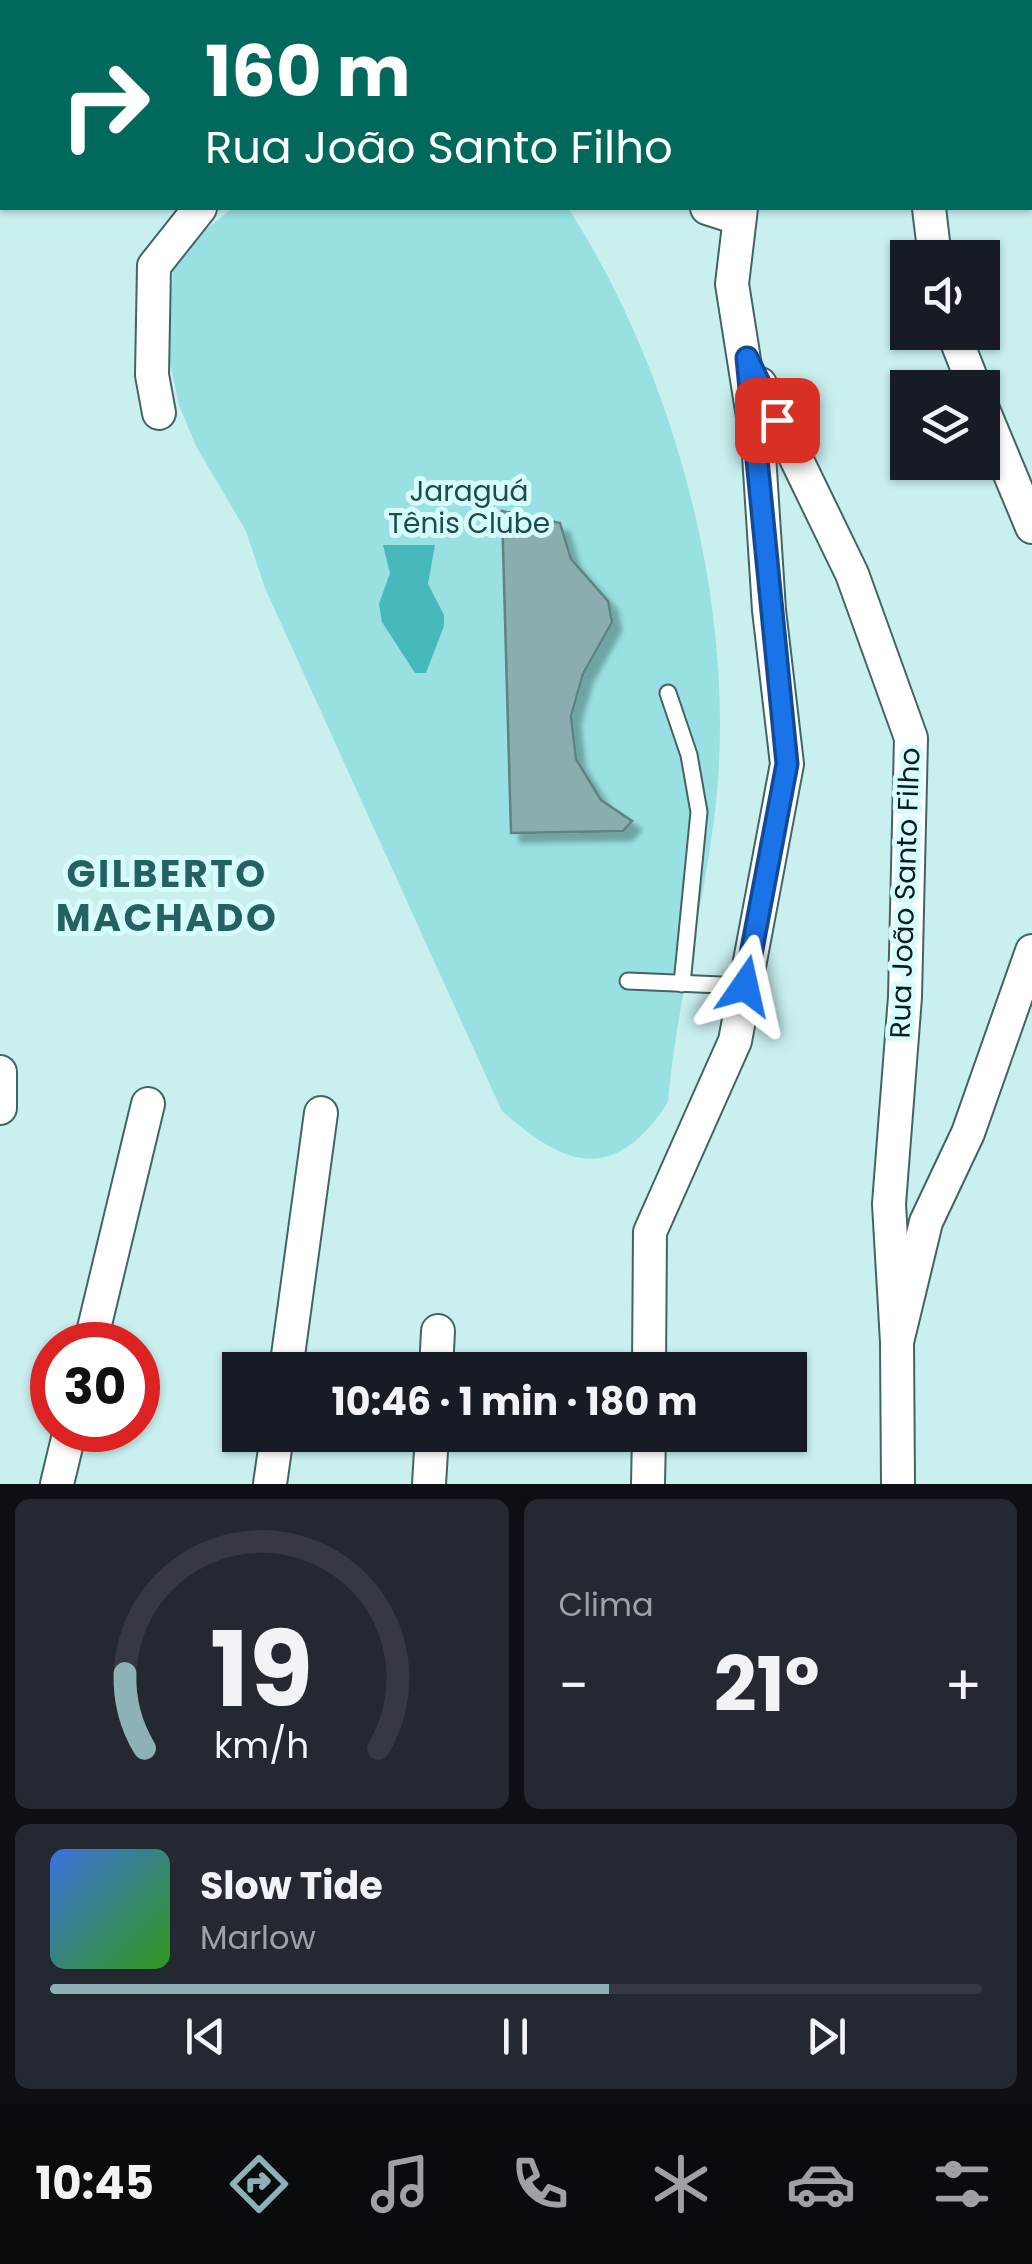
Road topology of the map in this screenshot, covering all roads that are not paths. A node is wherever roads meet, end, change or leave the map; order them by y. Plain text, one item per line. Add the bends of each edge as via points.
1 (198, 210) edge
2 (929, 210) edge
3 (739, 213) edge
4 (933, 240) edge
5 (747, 358) junction
6 (159, 413) dead end
7 (1000, 450) edge
8 (1032, 526) edge
9 (668, 693) dead end
10 (1032, 951) edge
11 (628, 981) dead end
12 (682, 984) junction
13 (745, 986) junction
14 (0, 1072) edge
15 (148, 1104) dead end
16 (0, 1108) edge
17 (321, 1113) dead end
18 (96, 1322) edge
19 (438, 1331) dead end
20 (897, 1342) junction
21 (288, 1352) edge
22 (437, 1352) edge
23 (649, 1352) edge
24 (65, 1452) edge
25 (275, 1452) edge
26 (431, 1452) edge
27 (649, 1452) edge
28 (57, 1484) edge
29 (270, 1484) edge
30 (429, 1484) edge
31 (648, 1484) edge
32 (898, 1484) edge

1 - 6 street via 154,266 152,375
2 - 4 street
3 - 5 street via 732,284
5 - 13 street via 787,764
5 - 20 street, Rua João Santo Filho via 852,574 912,738 904,997 888,1204
7 - 8 street
9 - 12 lane via 699,812
10 - 20 street via 968,1134 926,1222
11 - 12 lane
12 - 13 lane
13 - 23 street via 735,1041 650,1232
14 - 16 street
15 - 18 street
17 - 21 street
19 - 22 street
20 - 32 street
24 - 28 street
25 - 29 street
26 - 30 street
27 - 31 street

